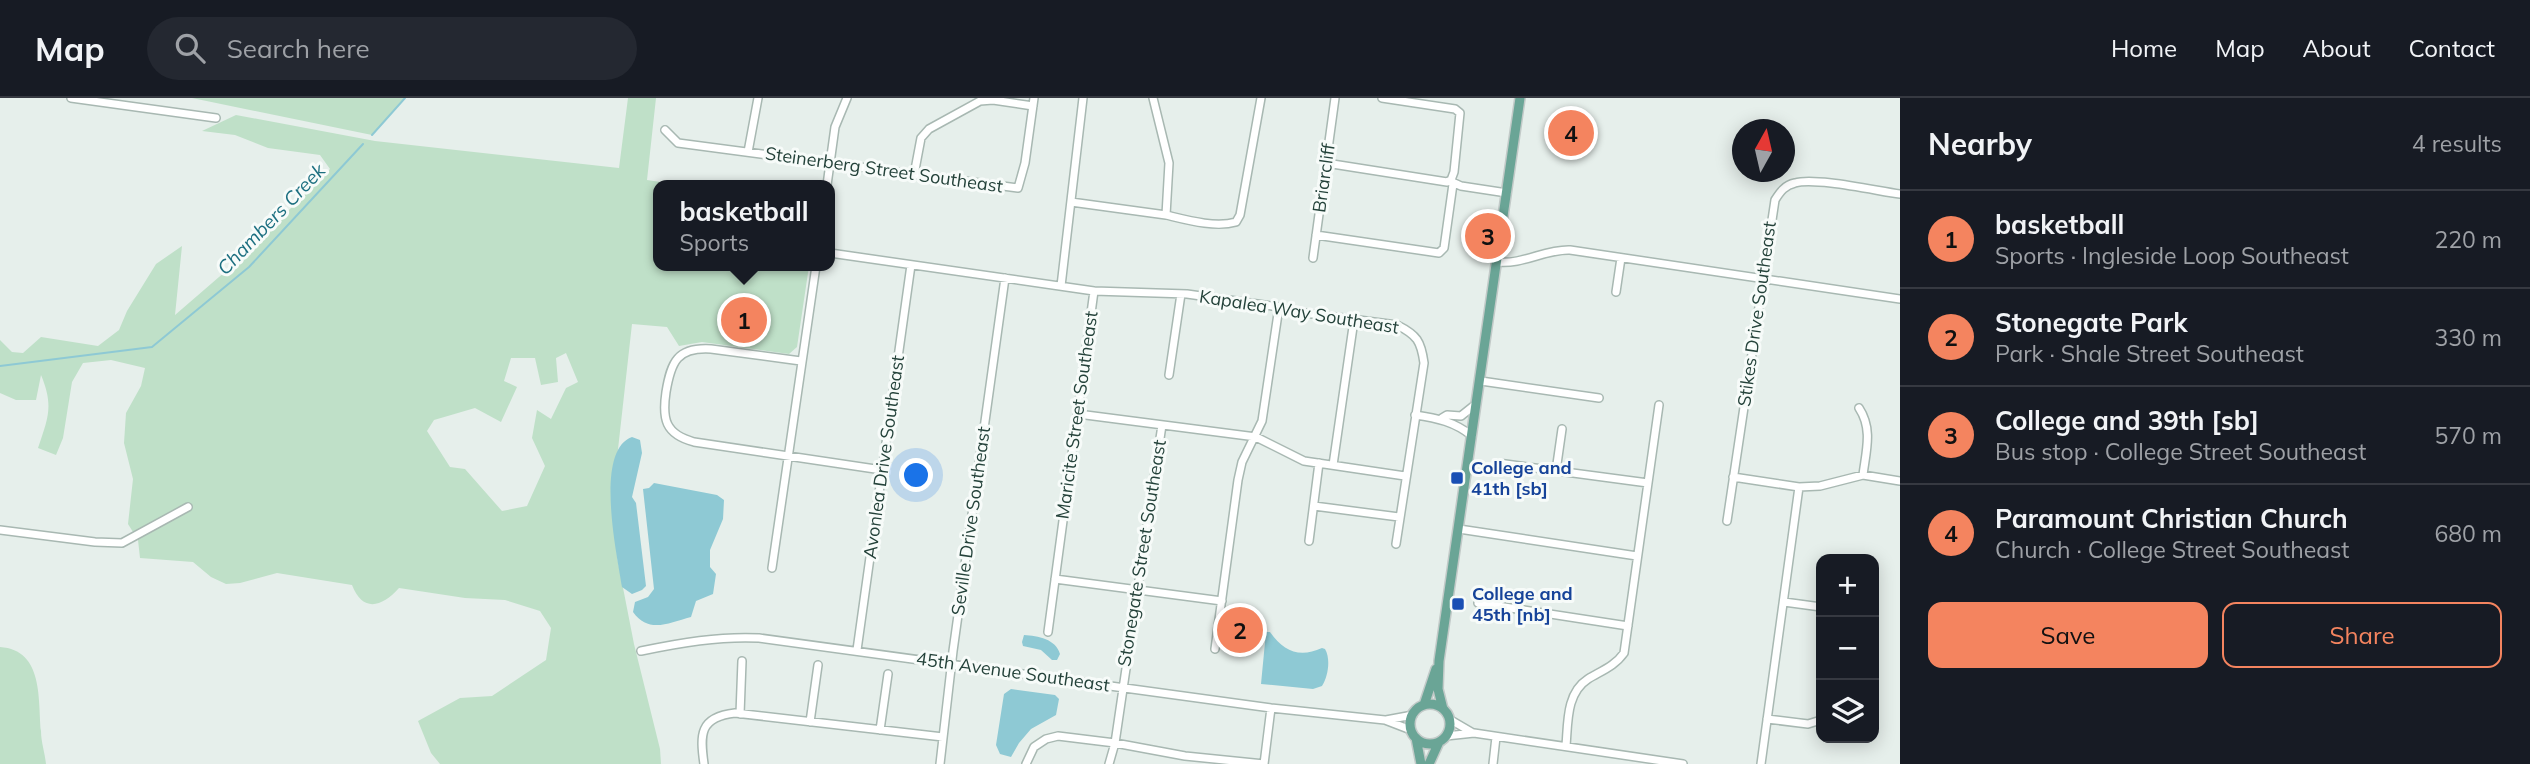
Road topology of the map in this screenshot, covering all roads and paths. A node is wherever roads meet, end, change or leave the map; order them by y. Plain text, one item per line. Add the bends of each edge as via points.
1 (71, 98) edge
2 (758, 98) edge
3 (847, 98) edge
4 (1083, 98) edge
5 (1153, 98) edge
6 (1261, 98) edge
7 (1335, 98) edge
8 (1382, 98) edge
9 (1520, 98) edge
10 (1033, 102) edge
11 (216, 118) dead end
12 (665, 130) dead end
13 (748, 152) junction
14 (1326, 163) junction
15 (830, 164) junction
16 (914, 175) junction
17 (828, 180) edge
18 (1451, 182) junction
19 (1507, 193) junction
20 (1900, 194) edge
21 (1071, 202) junction
22 (1166, 215) junction
23 (1316, 235) junction
24 (835, 254) edge
25 (1313, 258) dead end
26 (1621, 258) junction
27 (1497, 262) junction
28 (911, 265) junction
29 (815, 271) edge
30 (1005, 278) junction
31 (1762, 278) junction
32 (1061, 286) junction
33 (1094, 290) junction
34 (1616, 292) dead end
35 (1184, 294) junction
36 (1900, 299) edge
37 (1279, 307) junction
38 (1354, 320) junction
39 (801, 361) junction
40 (1169, 375) dead end
41 (1480, 381) junction
42 (1598, 398) dead end
43 (1477, 404) junction
44 (1659, 405) dead end
45 (1859, 408) dead end
46 (1077, 414) junction
47 (1415, 415) junction
48 (1442, 418) junction
49 (1162, 425) junction
50 (1562, 429) dead end
51 (1472, 436) junction
52 (1256, 437) junction
53 (788, 456) junction
54 (1319, 463) junction
55 (1498, 463) dead end
56 (1333, 466) junction
57 (882, 470) junction
58 (1556, 471) junction
59 (1863, 475) junction
60 (1405, 476) junction
61 (1733, 477) junction
62 (1900, 481) edge
63 (1648, 483) junction
64 (1799, 487) junction
65 (1314, 506) junction
66 (188, 507) dead end
67 (1399, 517) junction
68 (1727, 521) dead end
69 (1459, 529) junction
70 (0, 530) edge
71 (1309, 541) dead end
72 (1396, 544) dead end
73 (1637, 556) junction
74 (772, 568) dead end
75 (1055, 579) junction
76 (1136, 590) junction
77 (1222, 601) junction
78 (1784, 602) junction
79 (1478, 603) dead end
80 (1816, 606) edge
81 (1628, 626) junction
82 (1048, 632) dead end
83 (1216, 649) dead end
84 (857, 650) junction
85 (640, 651) dead end
86 (742, 661) dead end
87 (1439, 661) junction
88 (951, 664) junction
89 (818, 665) dead end
90 (888, 674) dead end
91 (1122, 687) junction
92 (1424, 705) junction
93 (1271, 708) junction
94 (1443, 709) junction
95 (740, 714) junction
96 (1413, 715) junction
97 (1450, 719) junction
98 (1767, 719) junction
99 (1385, 720) junction
100 (810, 722) junction
101 (1816, 722) edge
102 (880, 730) junction
103 (1474, 733) junction
104 (1414, 734) junction
105 (943, 737) junction
106 (1496, 737) junction
107 (1443, 739) junction
108 (1115, 743) junction
109 (1566, 746) junction
110 (1185, 760) edge
111 (704, 764) edge
112 (940, 764) edge
113 (1026, 764) edge
114 (1109, 764) edge
115 (1264, 764) edge
116 (1421, 764) edge
117 (1429, 764) edge
118 (1493, 764) edge
119 (1683, 764) edge
120 (1761, 764) edge

1 - 11 street
2 - 13 street
3 - 15 street via 835,127
4 - 21 street
5 - 22 street via 1169,163
6 - 22 street via 1236,222
7 - 14 street, Briarcliff
8 - 18 street via 1460,113
9 - 19 main road
10 - 16 street via 980,101 929,129 921,138
10 - 16 street, Steinerberg Street Southeast via 1026,163 1018,188
12 - 13 street, Steinerberg Street Southeast via 678,143
13 - 15 street, Steinerberg Street Southeast
14 - 18 street
14 - 23 street, Briarcliff
15 - 16 street, Steinerberg Street Southeast
15 - 17 street
18 - 19 street
18 - 23 street via 1444,248 1439,253
19 - 27 main road
20 - 31 street, Stikes Drive Southeast via 1805,181 1788,185 1775,200
21 - 22 street
21 - 32 street
23 - 25 street, Briarcliff
24 - 28 street
26 - 27 street via 1558,250 1513,263
26 - 31 street
26 - 34 street
27 - 41 main road
28 - 30 street
28 - 57 street, Avonlea Drive Southeast
29 - 39 street
30 - 32 street
30 - 88 street, Seville Drive Southeast
31 - 36 street
31 - 61 street, Stikes Drive Southeast
32 - 33 street
33 - 35 street, Maricite Street Southeast
33 - 46 street, Maricite Street Southeast
35 - 37 street, Kapalea Way Southeast
35 - 40 street
37 - 38 street, Kapalea Way Southeast
37 - 52 street
38 - 47 street, Kapalea Way Southeast via 1397,325 1411,332 1421,345 1424,363
38 - 56 street
39 - 53 street
39 - 53 street via 692,349 673,363 664,404 667,424 683,439
41 - 42 street
41 - 43 main road
43 - 48 street via 1461,416
43 - 51 main road
44 - 63 street
45 - 59 street via 1868,433
46 - 49 street
46 - 75 street, Maricite Street Southeast
47 - 48 street
47 - 60 street
48 - 51 street
49 - 52 street
49 - 76 street, Stonegate Street Southeast
50 - 58 street
51 - 69 main road
52 - 54 street via 1304,461
52 - 77 street via 1238,480
53 - 57 street
53 - 74 street
54 - 56 street
54 - 65 street
55 - 58 street
56 - 60 street
57 - 84 street, Avonlea Drive Southeast
58 - 63 street
59 - 62 street
59 - 64 street
60 - 67 street
61 - 64 street
61 - 68 street, Stikes Drive Southeast
63 - 73 street
64 - 78 street
65 - 67 street
65 - 71 street
66 - 70 street via 122,543
67 - 72 street
69 - 73 street
69 - 87 main road
73 - 81 street
75 - 76 street
75 - 82 street, Maricite Street Southeast
76 - 77 street
76 - 91 street, Stonegate Street Southeast
77 - 83 street
78 - 80 street
78 - 98 street
79 - 81 street
81 - 109 street via 1620,659 1573,693
84 - 85 street, 45th Avenue Southeast via 730,636
84 - 88 street, 45th Avenue Southeast
86 - 95 street
87 - 92 main road
87 - 94 main road
88 - 91 street, 45th Avenue Southeast
88 - 105 street, Seville Drive Southeast
89 - 100 street
90 - 102 street
91 - 93 street, 45th Avenue Southeast
91 - 108 street, Stonegate Street Southeast
92 - 94 main road
92 - 96 main road
93 - 99 street, 45th Avenue Southeast
93 - 115 street
94 - 97 main road
95 - 100 street
95 - 111 street via 727,714 708,724 701,737
96 - 99 street, 45th Avenue Southeast
96 - 104 main road
97 - 103 street
97 - 107 main road
98 - 101 street
98 - 120 street
99 - 104 street, 45th Avenue Southeast
100 - 102 street
102 - 105 street
103 - 106 street
103 - 107 street
104 - 107 main road via 1428,744
104 - 116 main road
105 - 112 street, Seville Drive Southeast
106 - 109 street
106 - 118 street
107 - 117 main road
108 - 110 street
108 - 113 street via 1058,736 1045,739 1031,751
108 - 114 street, Stonegate Street Southeast
109 - 119 street
110 - 115 street

